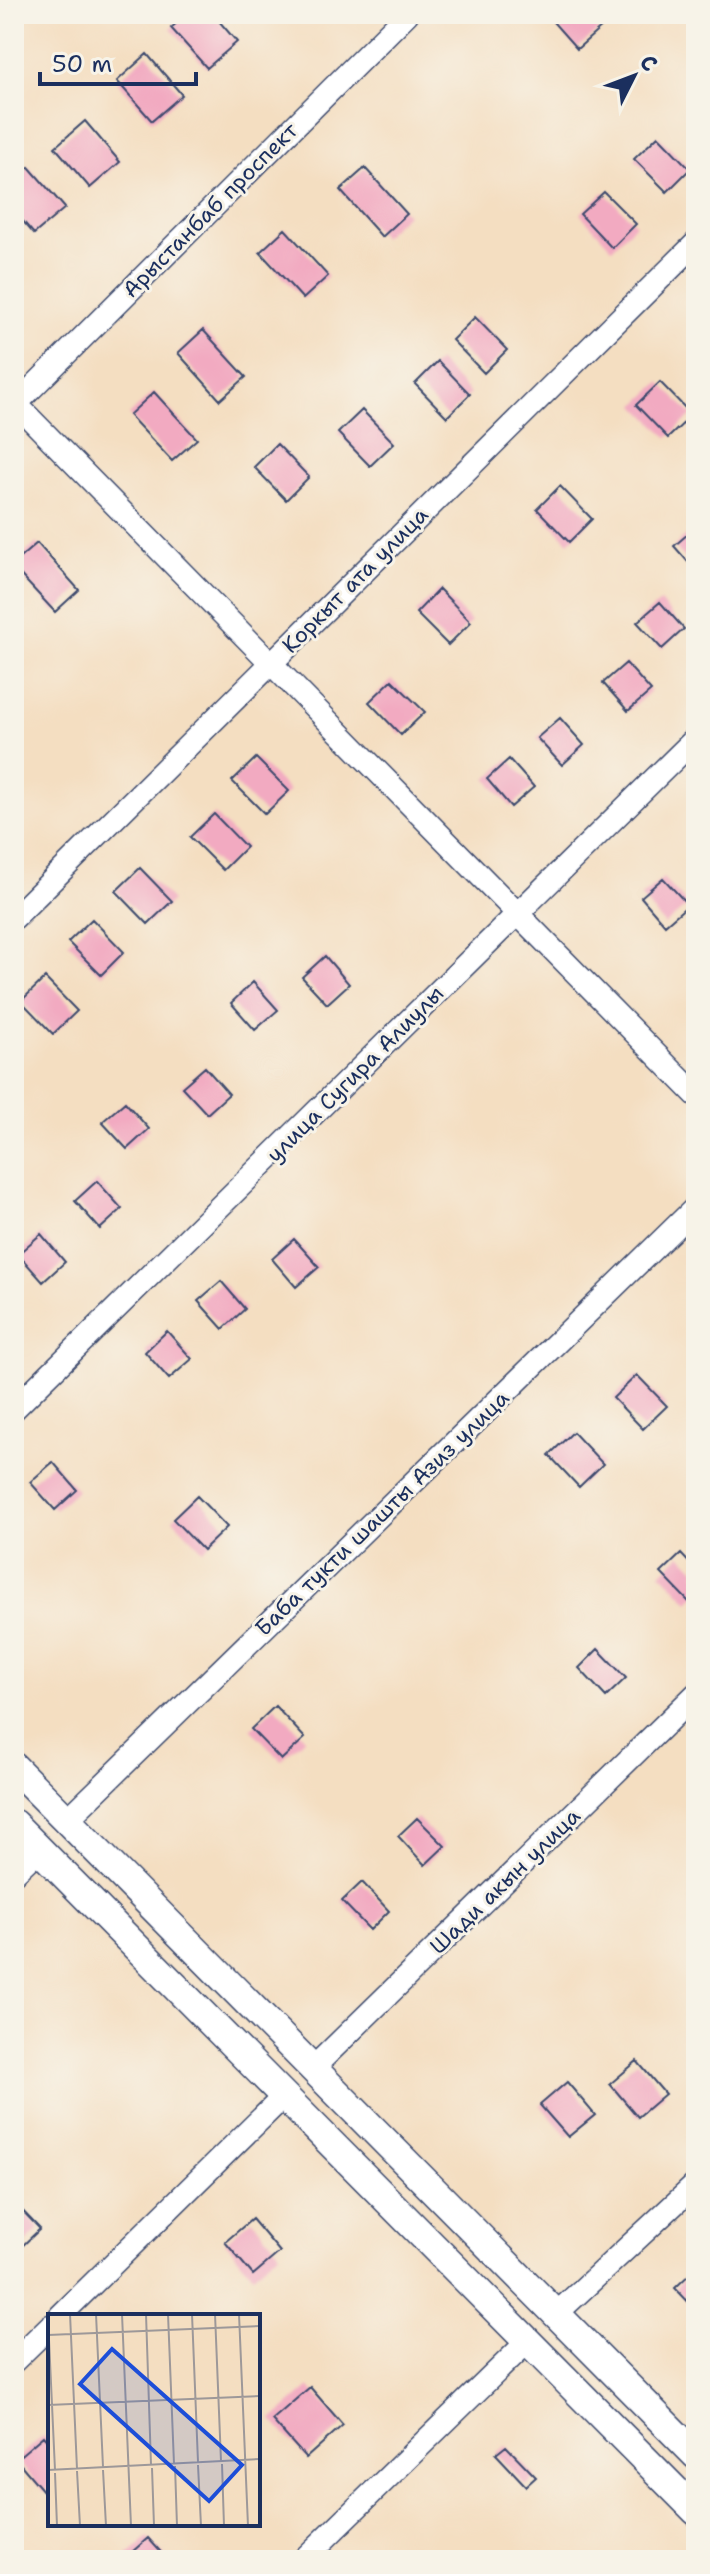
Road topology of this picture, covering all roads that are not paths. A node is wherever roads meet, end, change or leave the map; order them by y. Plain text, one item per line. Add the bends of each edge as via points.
1 (407, 14) edge
2 (696, 243) edge
3 (15, 404) edge
4 (273, 662) junction
5 (696, 738) edge
6 (519, 912) junction
7 (14, 918) edge
8 (696, 1095) edge
9 (696, 1207) edge
10 (14, 1409) edge
11 (696, 1694) edge
12 (14, 1767) edge
13 (67, 1820) junction
14 (14, 1824) edge
15 (39, 1849) junction
16 (14, 1873) edge
17 (314, 2067) junction
18 (282, 2098) junction
19 (696, 2184) edge
20 (62, 2314) edge
21 (556, 2314) junction
22 (48, 2328) edge
23 (527, 2342) junction
24 (14, 2361) edge
25 (696, 2455) edge
26 (696, 2511) edge
27 (303, 2560) edge

1 - 3 street, Арыстанбаб проспект
2 - 4 street, Коркыт ата улица
3 - 4 street
4 - 6 street
4 - 7 street, Коркыт ата улица
5 - 6 street, улица Сугира Алиулы
6 - 8 street
6 - 10 street, улица Сугира Алиулы
9 - 13 street, Баба тукти шашты Азиз улица
11 - 17 street, Шади акын улица
12 - 13 street
13 - 17 street
14 - 15 street
15 - 16 street
15 - 18 street
17 - 21 street
18 - 20 street
18 - 23 street
19 - 21 street
21 - 25 street
22 - 24 street
23 - 26 street
23 - 27 street

